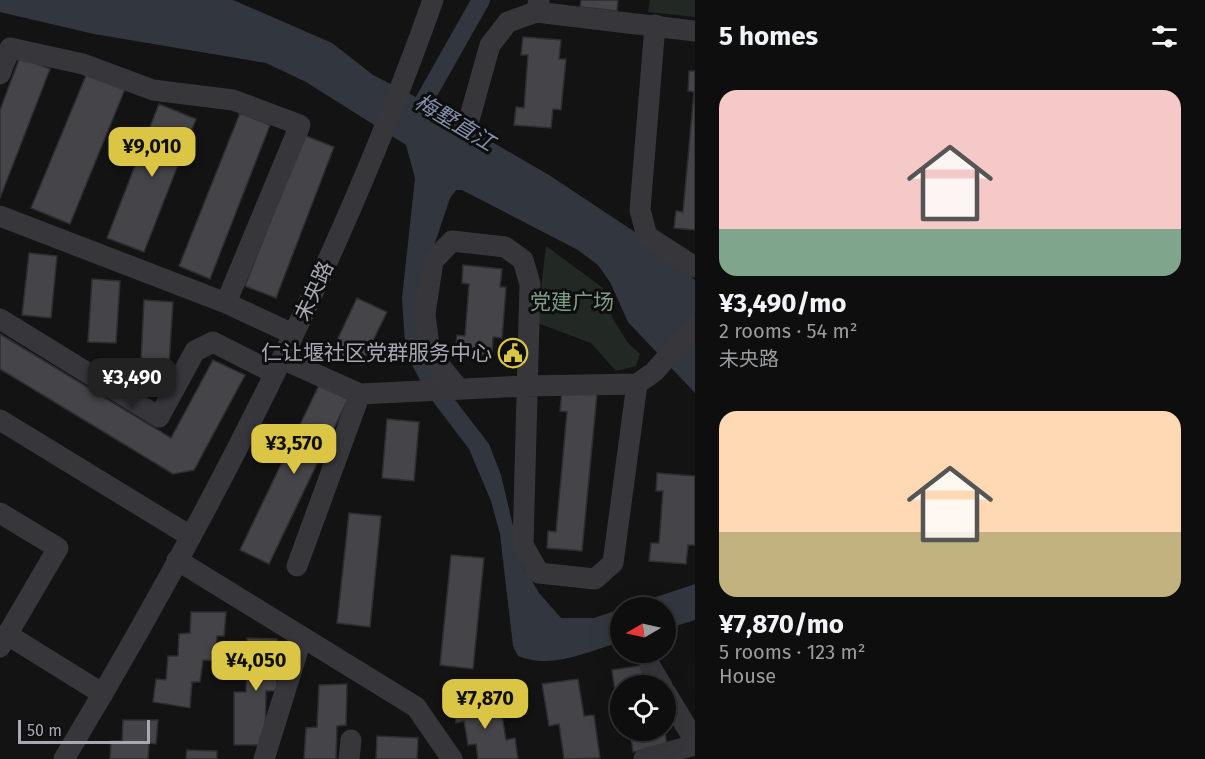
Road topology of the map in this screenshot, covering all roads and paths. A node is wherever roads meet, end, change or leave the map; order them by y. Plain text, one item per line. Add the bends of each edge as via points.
1 (433, 0) edge
2 (537, 6) edge
3 (655, 25) junction
4 (695, 31) edge
5 (0, 74) edge
6 (469, 120) dead end
7 (0, 216) edge
8 (695, 267) edge
9 (226, 303) junction
10 (0, 319) edge
11 (695, 326) edge
12 (293, 334) junction
13 (278, 366) junction
14 (645, 378) junction
15 (526, 386) junction
16 (455, 389) junction
17 (360, 394) junction
18 (1, 421) edge
19 (0, 513) edge
20 (190, 536) junction
21 (177, 560) junction
22 (297, 566) dead end
23 (302, 637) junction
24 (4, 641) edge
25 (650, 666) dead end
26 (655, 675) edge
27 (103, 694) junction
28 (676, 710) edge
29 (695, 743) edge
30 (64, 759) edge
31 (264, 759) edge
32 (452, 759) edge
33 (644, 759) edge

1 - 12 street, 未央路 via 365,181
2 - 3 street
2 - 6 street via 508,22 490,45
3 - 4 street
3 - 8 street via 639,210 647,236
5 - 9 street via 10,48 83,64 153,90 233,100 300,125
7 - 9 street
9 - 12 street
10 - 13 street via 159,417 195,351 213,342
11 - 14 street
12 - 13 street, 未央路
13 - 17 street
13 - 20 street, 未央路
14 - 15 street
14 - 15 street via 613,562 594,579 539,573 523,545
15 - 16 street
15 - 16 street via 530,284 523,260 505,247 452,241 433,261 425,314 430,354
16 - 17 street
17 - 22 street
18 - 20 street
19 - 24 street via 58,548
20 - 21 street, 未央路
21 - 23 street
21 - 27 street, 未央路
23 - 31 street
23 - 32 street via 416,707
24 - 27 street
25 - 26 street
27 - 30 street, 未央路
28 - 29 street
29 - 33 street

